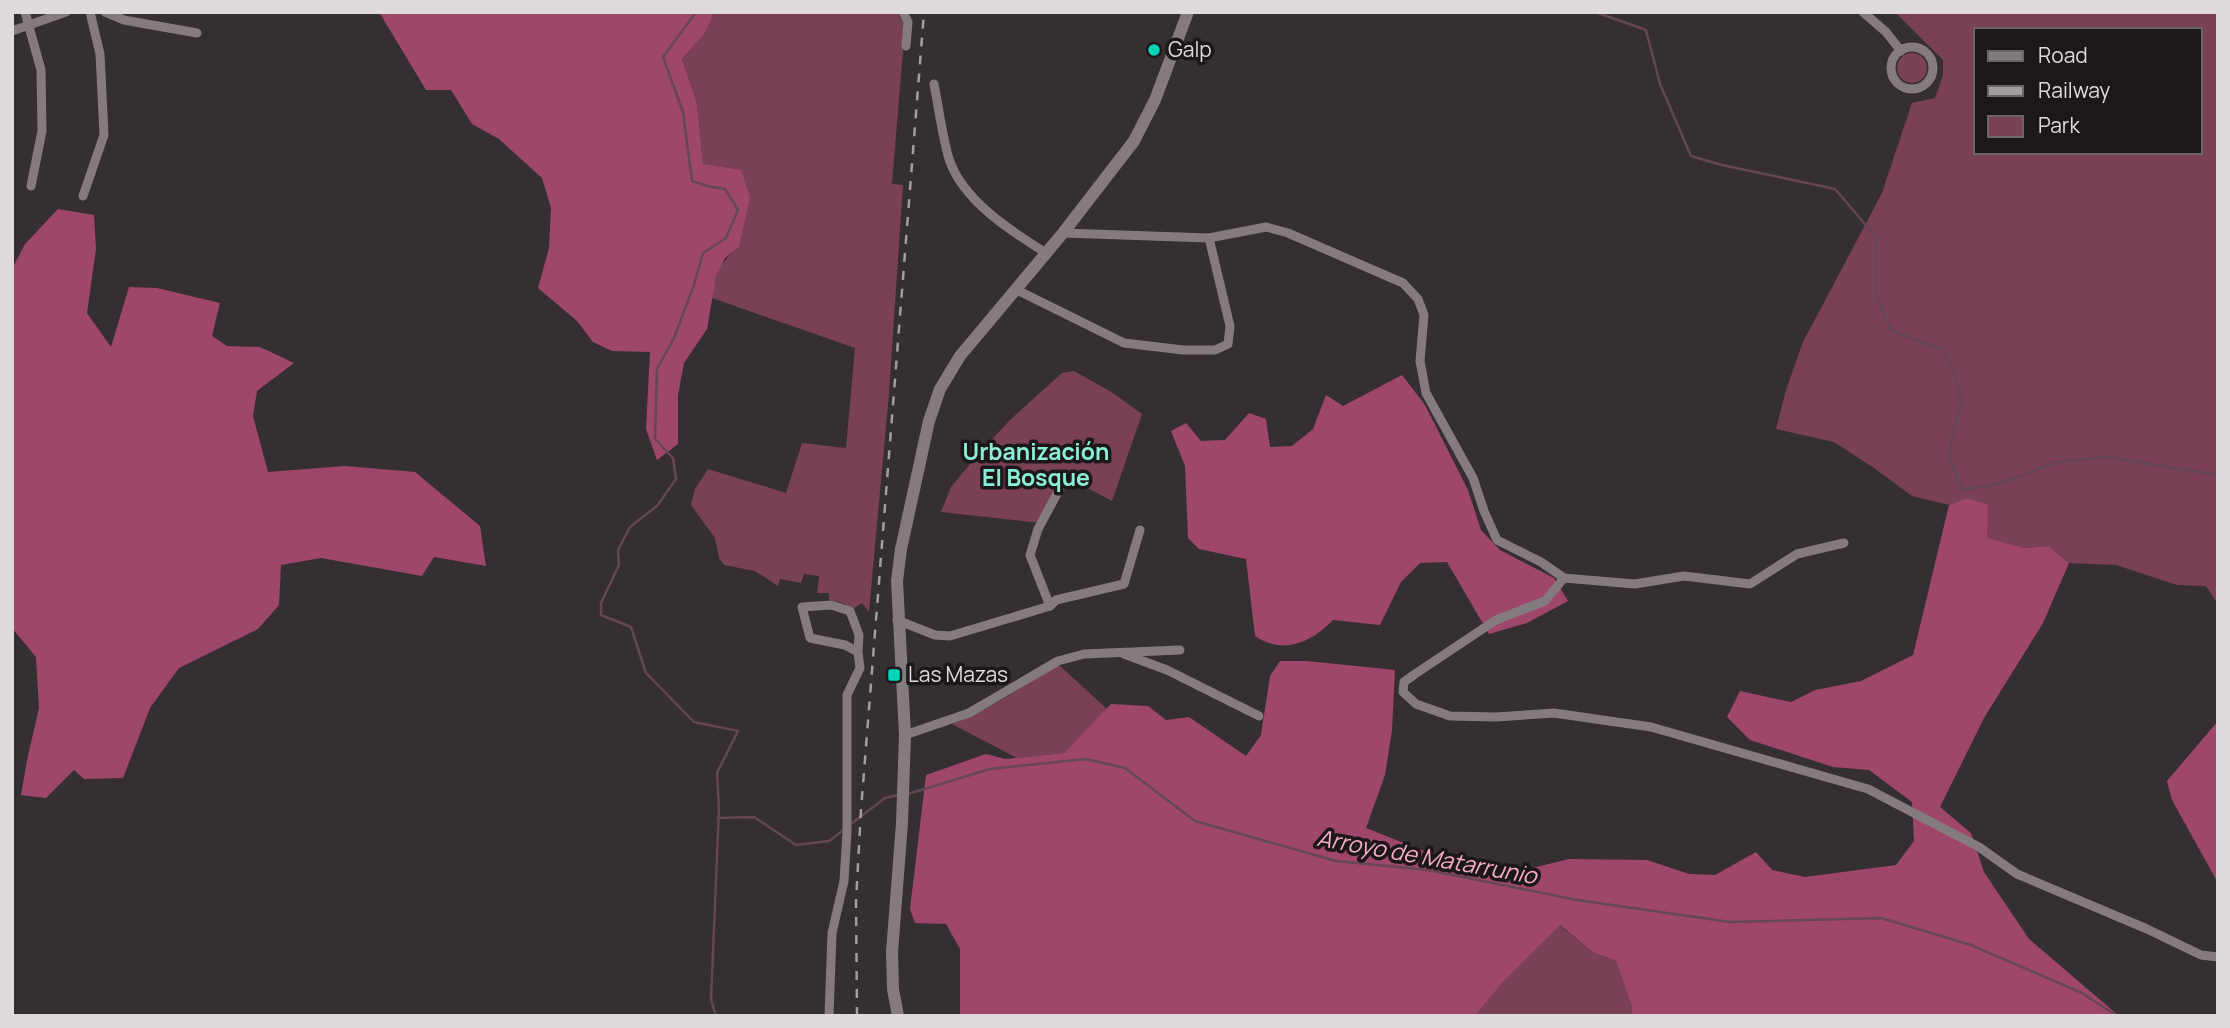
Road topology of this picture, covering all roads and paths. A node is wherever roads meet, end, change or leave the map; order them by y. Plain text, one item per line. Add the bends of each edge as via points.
1 (25, 12) edge
2 (66, 12) edge
3 (90, 12) edge
4 (106, 12) edge
5 (903, 12) edge
6 (1188, 12) edge
7 (1863, 12) edge
8 (30, 25) junction
9 (12, 31) edge
10 (197, 33) dead end
11 (906, 46) dead end
12 (1901, 51) junction
13 (934, 84) dead end
14 (31, 186) dead end
15 (83, 196) dead end
16 (1063, 233) junction
17 (1209, 238) junction
18 (1046, 253) junction
19 (1015, 289) junction
20 (1066, 477) dead end
21 (1140, 530) dead end
22 (1844, 544) dead end
23 (1564, 579) junction
24 (1049, 606) junction
25 (897, 620) junction
26 (1180, 650) dead end
27 (858, 652) junction
28 (1119, 652) junction
29 (1259, 716) dead end
30 (905, 735) junction
31 (2218, 957) edge
32 (829, 1016) edge
33 (898, 1016) edge

1 - 8 street
2 - 8 street
3 - 15 street via 100,54 104,135
4 - 10 street via 124,20
5 - 11 street via 908,22
6 - 16 street via 1141,129
7 - 12 street
8 - 9 street
8 - 14 street via 41,70 42,131
12 - 12 street via 1892,61 1896,82 1905,88 1923,86 1932,77 1931,58 1913,47
13 - 18 street via 956,174 1005,227
16 - 17 street
16 - 18 street
17 - 19 street via 1230,326 1228,344 1215,350 1124,343
17 - 23 street via 1266,227 1403,283 1418,299 1424,315 1420,361 1426,393 1473,478 1497,540
18 - 19 street
19 - 25 street via 960,356 940,389 901,549
20 - 24 street via 1038,529 1030,555
21 - 24 street via 1124,584 1056,600
22 - 23 street via 1797,554 1750,584 1684,576 1635,584
23 - 31 street via 1545,601 1496,620 1415,674 1404,682 1403,692 1416,704 1450,716 1554,713 1651,727 1868,789 1979,847 2017,874 2201,955
24 - 25 street via 950,636
25 - 30 street
26 - 28 street
27 - 27 street via 810,638 802,607 831,604 849,611 859,635
27 - 32 street via 860,668 847,695 847,832 844,881 832,933
28 - 29 street
28 - 30 street via 1058,661 969,713
30 - 33 street via 892,952

